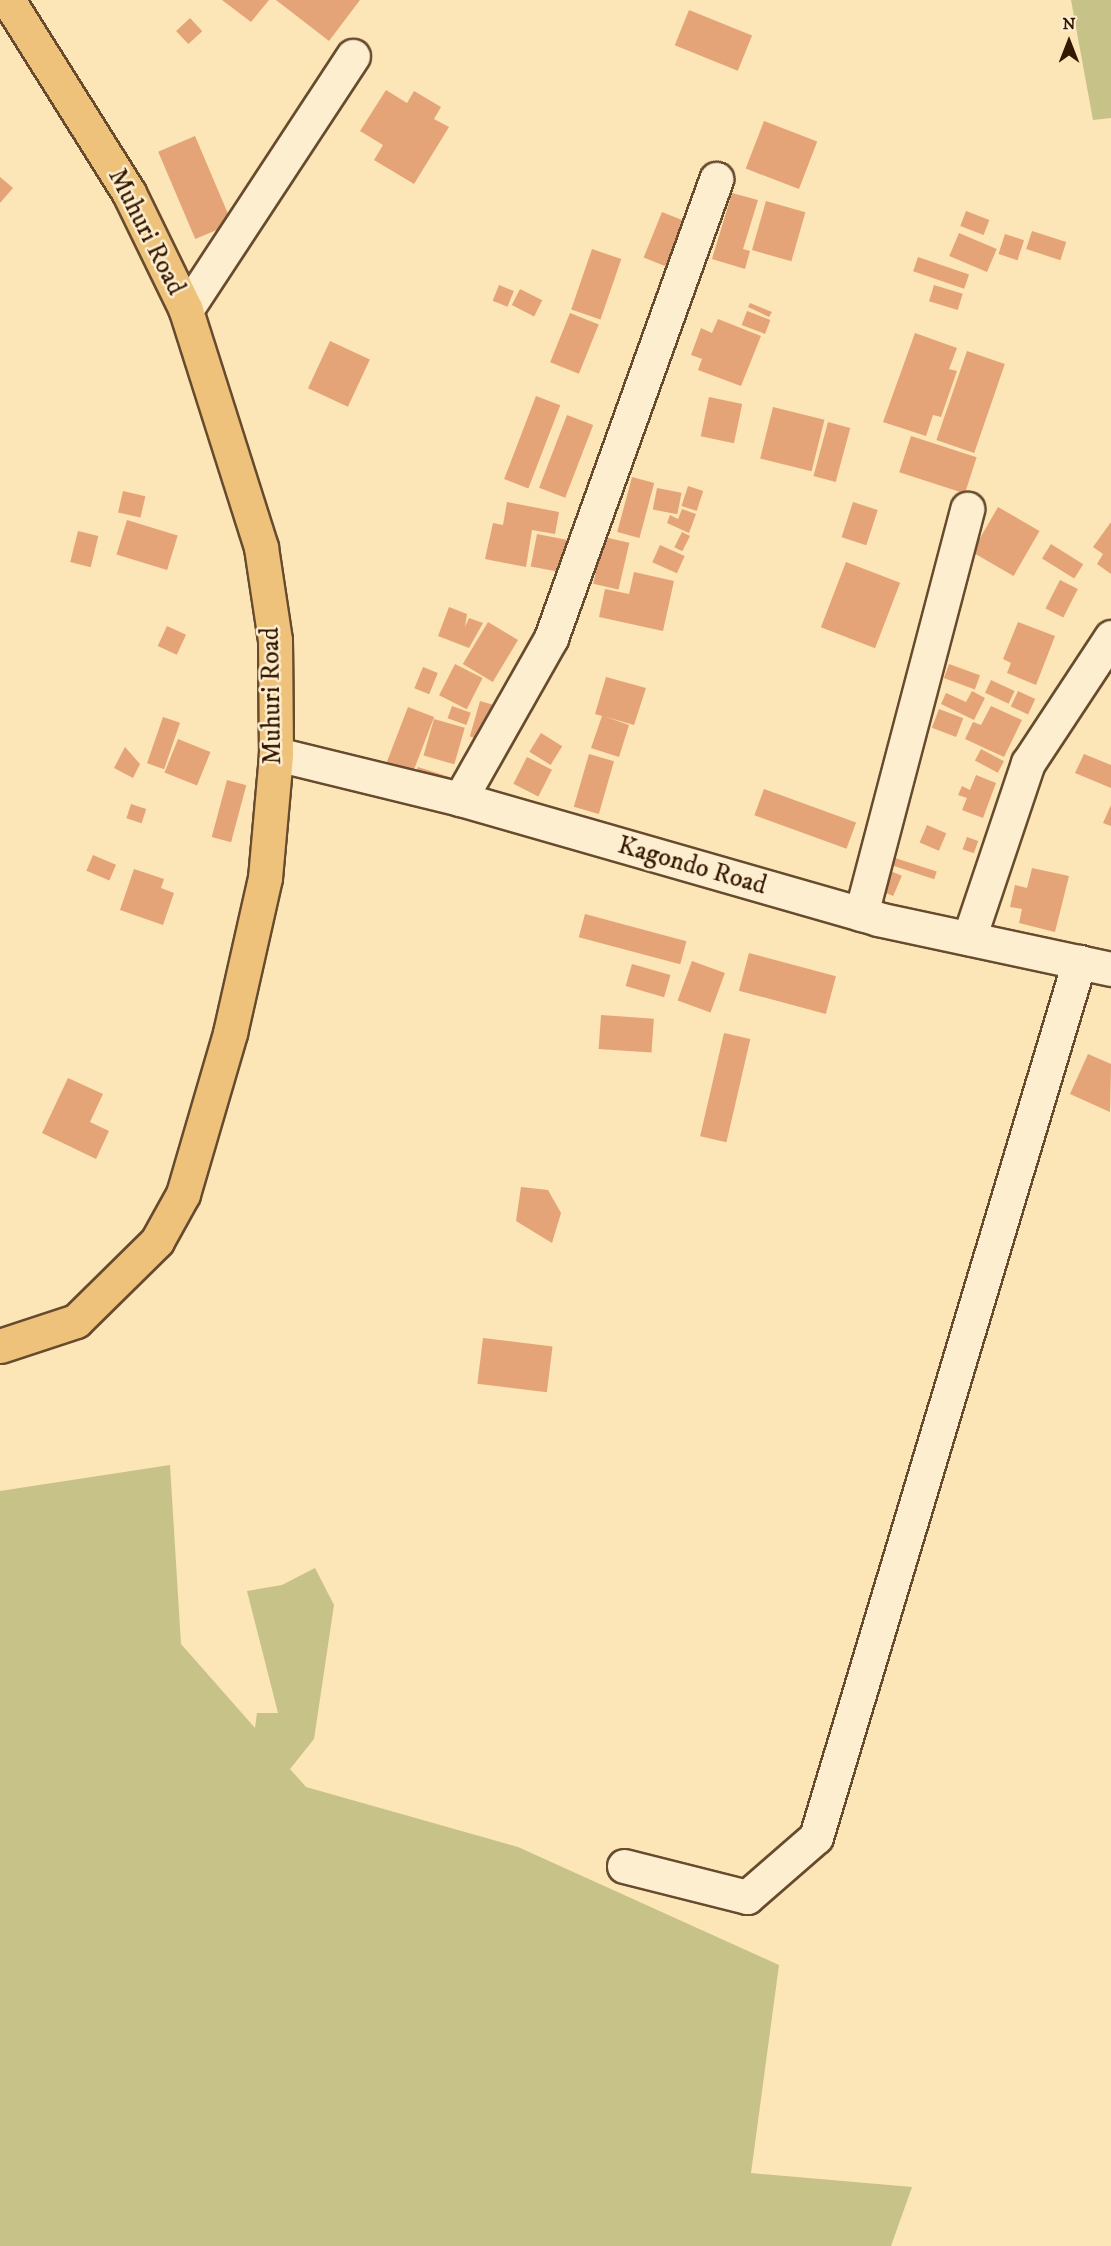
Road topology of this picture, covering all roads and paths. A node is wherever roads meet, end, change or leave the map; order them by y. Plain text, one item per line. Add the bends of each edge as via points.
1 (8, 0) edge
2 (353, 56) dead end
3 (716, 179) dead end
4 (186, 310) junction
5 (967, 509) dead end
6 (1111, 637) edge
7 (276, 754) junction
8 (460, 799) junction
9 (861, 914) junction
10 (969, 938) junction
11 (1079, 962) junction
12 (1111, 969) edge
13 (0, 1346) edge
14 (624, 1866) dead end

1 - 4 main road, Muhuri Road via 129,193
2 - 4 street
3 - 8 street via 551,638
4 - 7 main road, Muhuri Road via 261,547 275,640
5 - 9 street
6 - 10 street via 1028,763
7 - 8 street, Kagondo Road
7 - 13 main road, Muhuri Road via 265,878 230,1033 183,1194 157,1241 76,1321
8 - 9 street, Kagondo Road
9 - 10 street, Kagondo Road
10 - 11 street, Kagondo Road
11 - 12 street, Kagondo Road
11 - 14 street via 816,1837 747,1897

